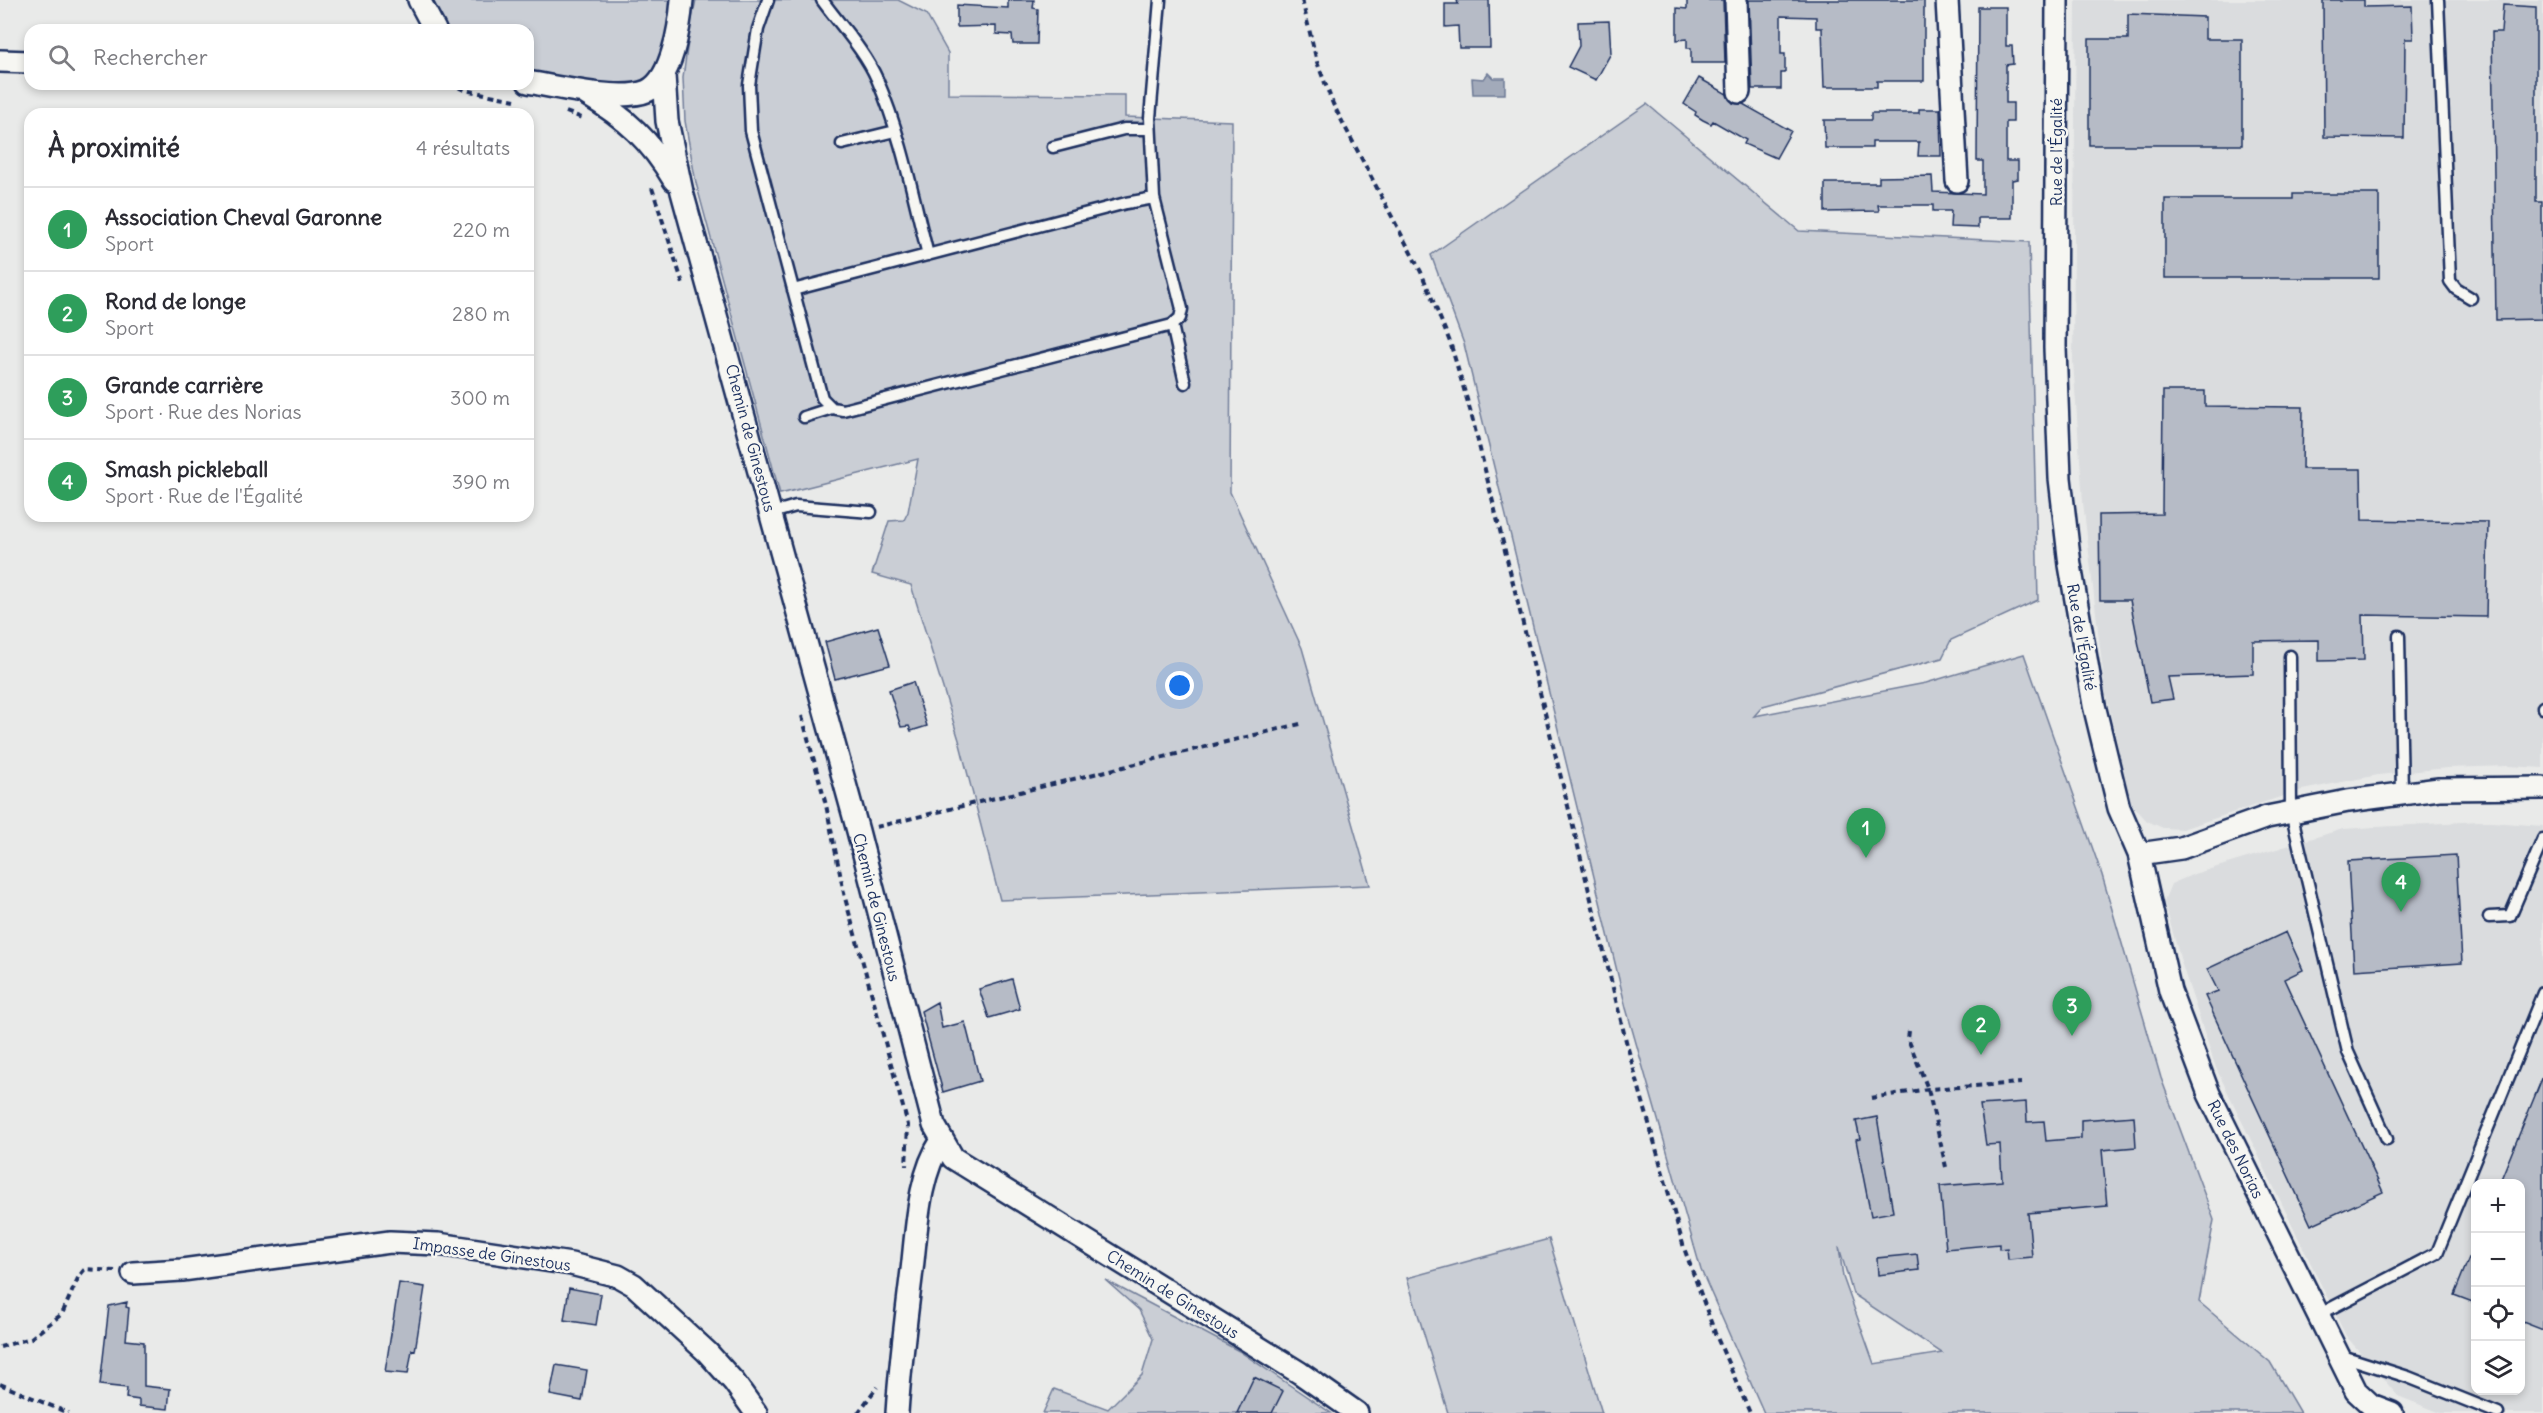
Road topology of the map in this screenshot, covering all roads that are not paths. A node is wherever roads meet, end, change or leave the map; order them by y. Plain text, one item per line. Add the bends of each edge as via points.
1 (419, 0) edge
2 (682, 0) edge
3 (768, 0) edge
4 (822, 0) edge
5 (1160, 0) edge
6 (1736, 0) edge
7 (1947, 0) edge
8 (2057, 0) edge
9 (2438, 0) edge
10 (432, 24) edge
11 (0, 62) edge
12 (24, 62) edge
13 (664, 75) junction
14 (581, 90) junction
15 (525, 92) edge
16 (1739, 92) dead end
17 (1150, 129) junction
18 (895, 131) junction
19 (842, 144) dead end
20 (1053, 147) dead end
21 (1957, 181) dead end
22 (682, 192) junction
23 (1154, 198) junction
24 (928, 255) junction
25 (793, 290) junction
26 (2471, 298) dead end
27 (1172, 325) junction
28 (1185, 382) dead end
29 (832, 408) junction
30 (804, 417) dead end
31 (872, 512) dead end
32 (772, 513) junction
33 (2399, 636) dead end
34 (2290, 656) dead end
35 (2543, 788) edge
36 (2402, 794) junction
37 (2291, 812) junction
38 (2543, 839) edge
39 (2139, 854) junction
40 (2489, 917) dead end
41 (2543, 993) edge
42 (2387, 1139) dead end
43 (942, 1140) junction
44 (133, 1273) road end
45 (2318, 1315) junction
46 (2338, 1355) junction
47 (756, 1413) edge
48 (897, 1413) edge
49 (1358, 1413) edge
50 (2392, 1413) edge
51 (2498, 1413) edge

1 - 10 street
2 - 13 street, Chemin de Ginestous
3 - 25 lane via 758,30 749,85 751,131
4 - 18 lane via 876,77
5 - 17 lane
6 - 16 street
7 - 21 street
8 - 39 street, Rue de l'Égalité via 2055,348 2060,478 2094,705 2119,808
9 - 26 lane via 2450,280
11 - 12 street
13 - 14 street, Chemin de Ginestous via 647,91 626,95
13 - 22 street, Chemin de Ginestous via 667,121
14 - 15 street, Chemin de Ginestous
14 - 22 street, Chemin de Ginestous via 638,130
17 - 20 lane via 1124,129
17 - 23 lane
18 - 19 lane
18 - 24 lane
22 - 32 street, Chemin de Ginestous
23 - 24 lane
23 - 27 lane via 1182,309 1180,318
24 - 25 lane
25 - 29 lane via 822,398
27 - 28 lane
27 - 29 lane via 843,410
29 - 30 lane
31 - 32 lane via 796,506
32 - 43 street, Chemin de Ginestous via 925,1099
33 - 36 lane
34 - 37 lane
35 - 36 street via 2439,789
36 - 37 street
37 - 39 street via 2181,848
37 - 42 lane via 2348,1052
38 - 40 lane via 2510,916
39 - 45 street, Rue des Norias via 2170,991 2209,1094
41 - 45 lane via 2438,1253
43 - 48 street via 925,1181
43 - 49 street, Chemin de Ginestous via 953,1158
44 - 47 street, Impasse de Ginestous via 390,1242 438,1244 572,1264 618,1276 634,1285 707,1352
45 - 46 street, Rue des Norias
46 - 50 street, Rue des Norias via 2356,1391 2372,1405
46 - 51 lane via 2408,1377

